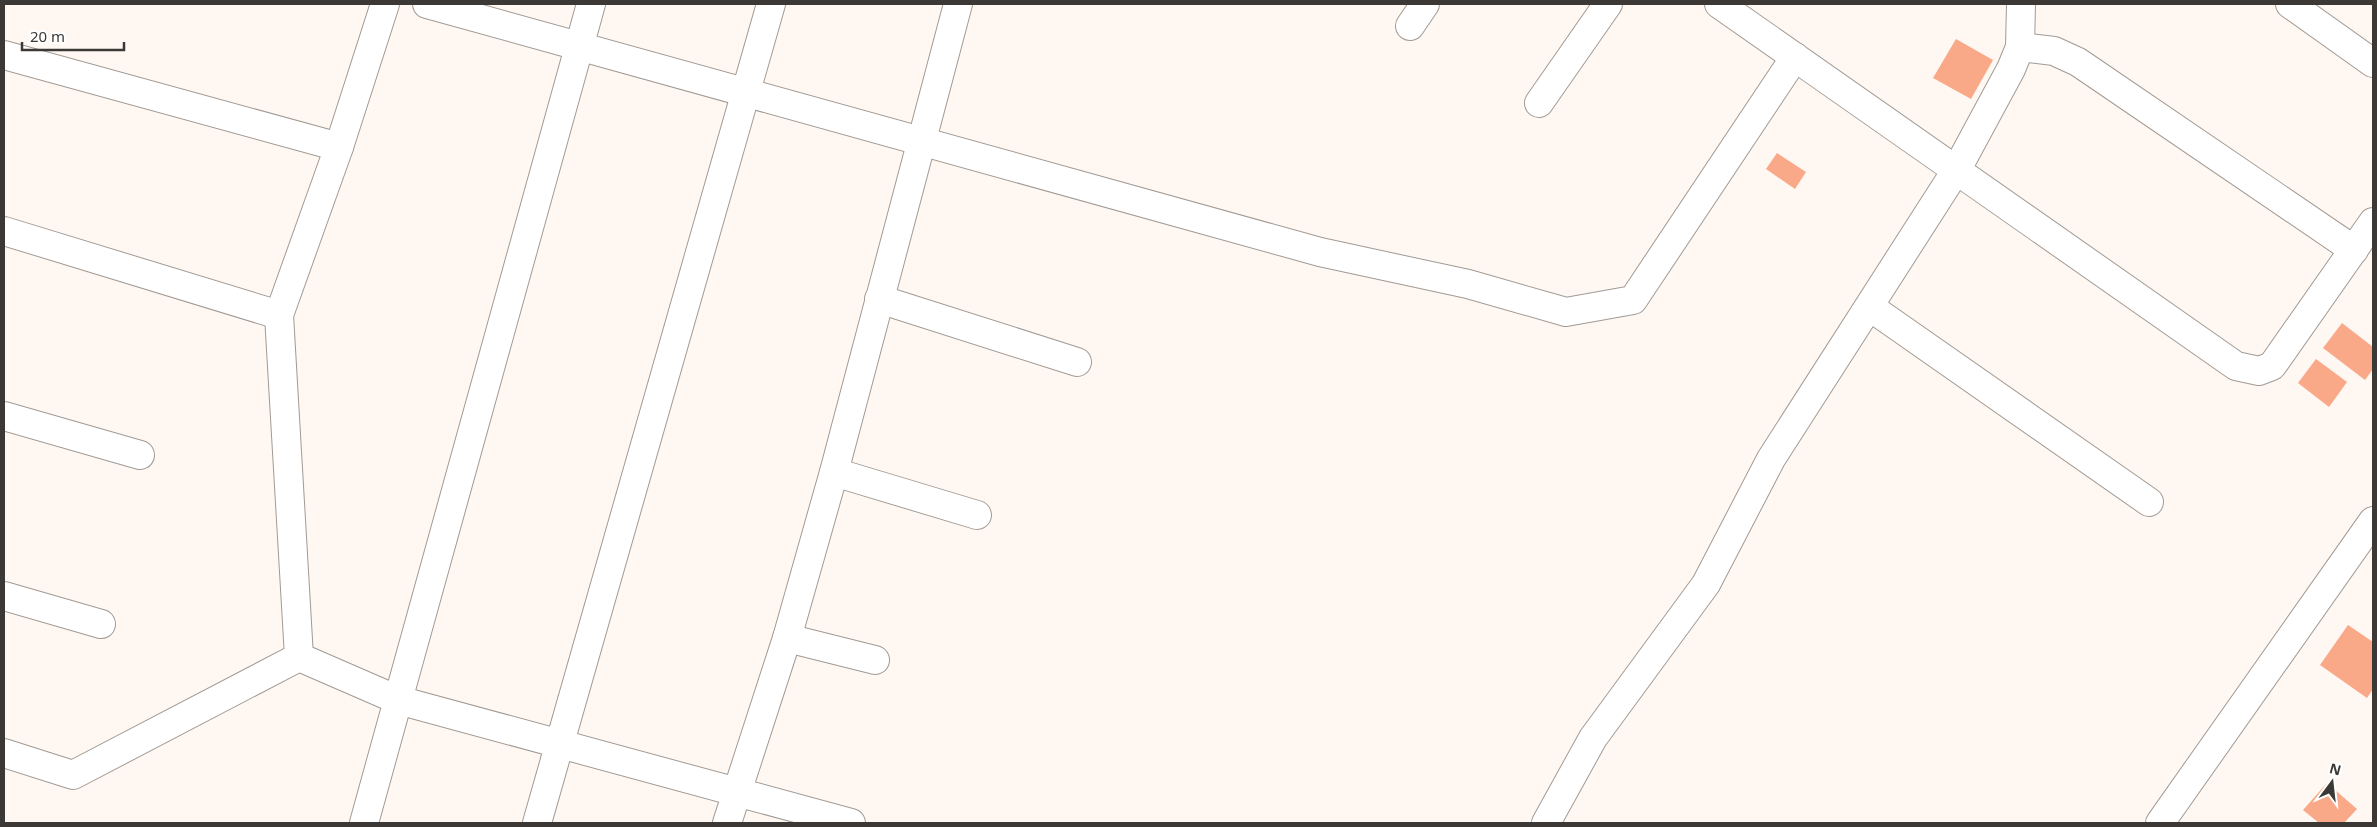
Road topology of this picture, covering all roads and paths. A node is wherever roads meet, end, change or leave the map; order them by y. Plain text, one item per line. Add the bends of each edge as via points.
1 (385, 4) edge
2 (427, 4) edge
3 (591, 4) edge
4 (771, 4) edge
5 (958, 4) edge
6 (1608, 4) edge
7 (2021, 4) edge
8 (2290, 4) edge
9 (1734, 8) edge
10 (580, 46) junction
11 (2020, 46) junction
12 (4, 55) edge
13 (1795, 57) junction
14 (2373, 63) edge
15 (747, 94) junction
16 (1539, 103) dead end
17 (922, 142) junction
18 (339, 147) junction
19 (1958, 169) junction
20 (2373, 222) edge
21 (4, 231) edge
22 (2354, 250) junction
23 (879, 299) junction
24 (1870, 307) junction
25 (279, 315) junction
26 (1077, 362) dead end
27 (4, 416) edge
28 (140, 455) dead end
29 (834, 472) junction
30 (2149, 502) dead end
31 (977, 515) dead end
32 (2373, 521) edge
33 (4, 596) edge
34 (101, 624) dead end
35 (787, 638) junction
36 (299, 657) junction
37 (874, 660) dead end
38 (398, 700) junction
39 (560, 744) junction
40 (4, 753) edge
41 (736, 792) junction
42 (364, 823) edge
43 (538, 823) edge
44 (727, 823) edge
45 (851, 823) edge
46 (1546, 823) edge
47 (2160, 823) edge

1 - 18 street
2 - 10 street
3 - 10 street
4 - 15 street
5 - 17 street
6 - 16 street
7 - 11 street
8 - 14 street
9 - 13 street
10 - 15 street
10 - 38 street
11 - 19 street
11 - 22 street via 2054,51 2078,62
12 - 18 street
13 - 17 street via 1633,300 1566,312 1468,284 1320,252
13 - 19 street
15 - 17 street
15 - 39 street
17 - 23 street
18 - 25 street
19 - 22 street via 2229,361 2247,369 2259,371 2272,366
19 - 24 street
20 - 22 street
21 - 25 street
23 - 26 street
23 - 29 street
24 - 30 street
24 - 46 street via 1771,459 1706,584 1593,738
25 - 36 street
27 - 28 street
29 - 31 street
29 - 35 street
32 - 47 street
33 - 34 street
35 - 37 street
35 - 41 street
36 - 38 street
36 - 40 street via 73,776
38 - 39 street
38 - 42 street
39 - 41 street
39 - 43 street
41 - 44 street
41 - 45 street

